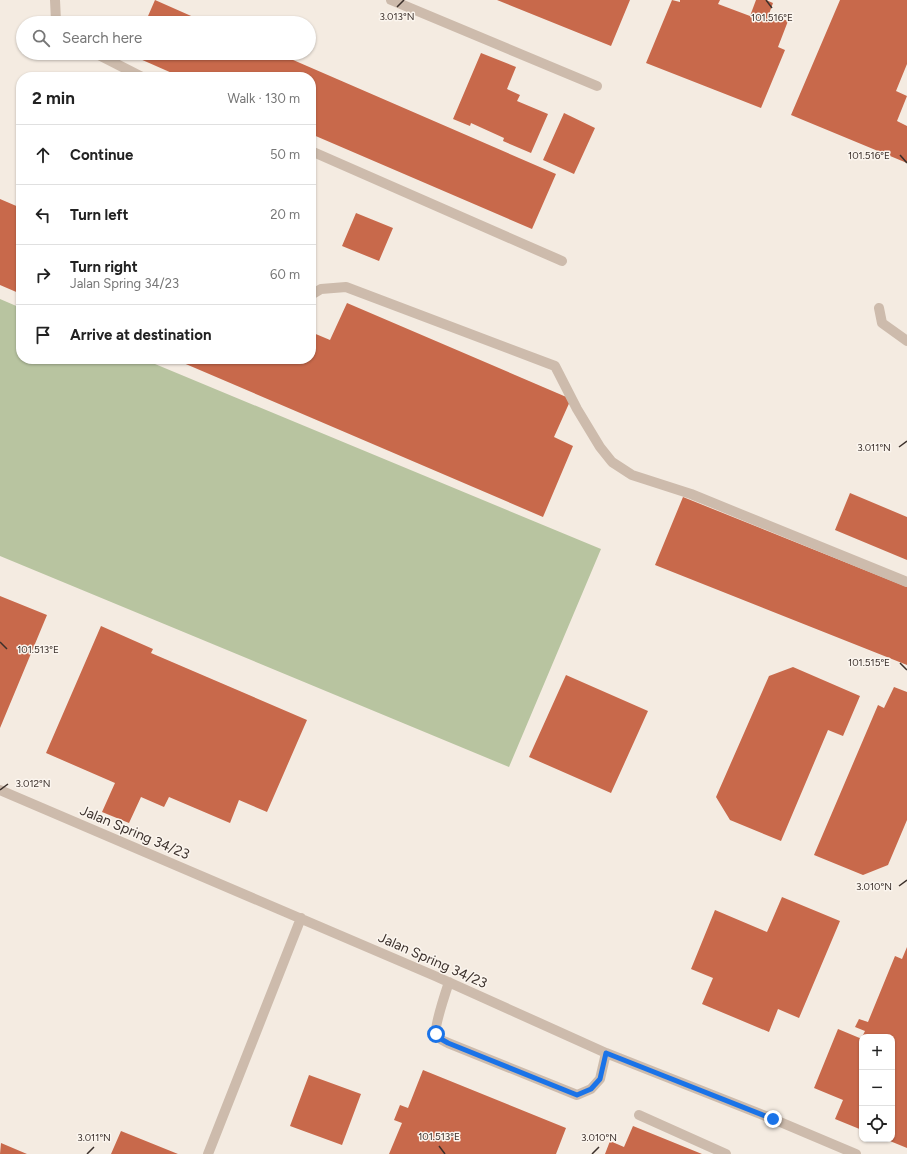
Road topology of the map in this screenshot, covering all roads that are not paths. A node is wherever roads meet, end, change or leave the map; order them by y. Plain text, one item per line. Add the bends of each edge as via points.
1 (55, 0) edge
2 (391, 0) edge
3 (56, 16) edge
4 (109, 60) edge
5 (132, 72) edge
6 (597, 86) dead end
7 (316, 153) edge
8 (562, 261) dead end
9 (316, 292) edge
10 (879, 308) dead end
11 (907, 341) edge
12 (907, 582) edge
13 (0, 790) edge
14 (300, 918) junction
15 (449, 982) junction
16 (606, 1053) junction
17 (639, 1115) dead end
18 (208, 1154) edge
19 (726, 1154) edge
20 (856, 1154) edge

1 - 3 lane
2 - 6 lane
4 - 5 lane
7 - 8 lane
9 - 12 lane via 346,287 555,366 600,447 612,462 632,475 691,494
10 - 11 lane via 882,323
13 - 14 lane, Jalan Spring 34/23
14 - 15 lane, Jalan Spring 34/23
14 - 18 lane
15 - 16 lane, Jalan Spring 34/23
15 - 16 lane via 436,1025 436,1034 448,1043 577,1095 591,1089 600,1079
16 - 20 lane, Jalan Spring 34/23
17 - 19 lane

